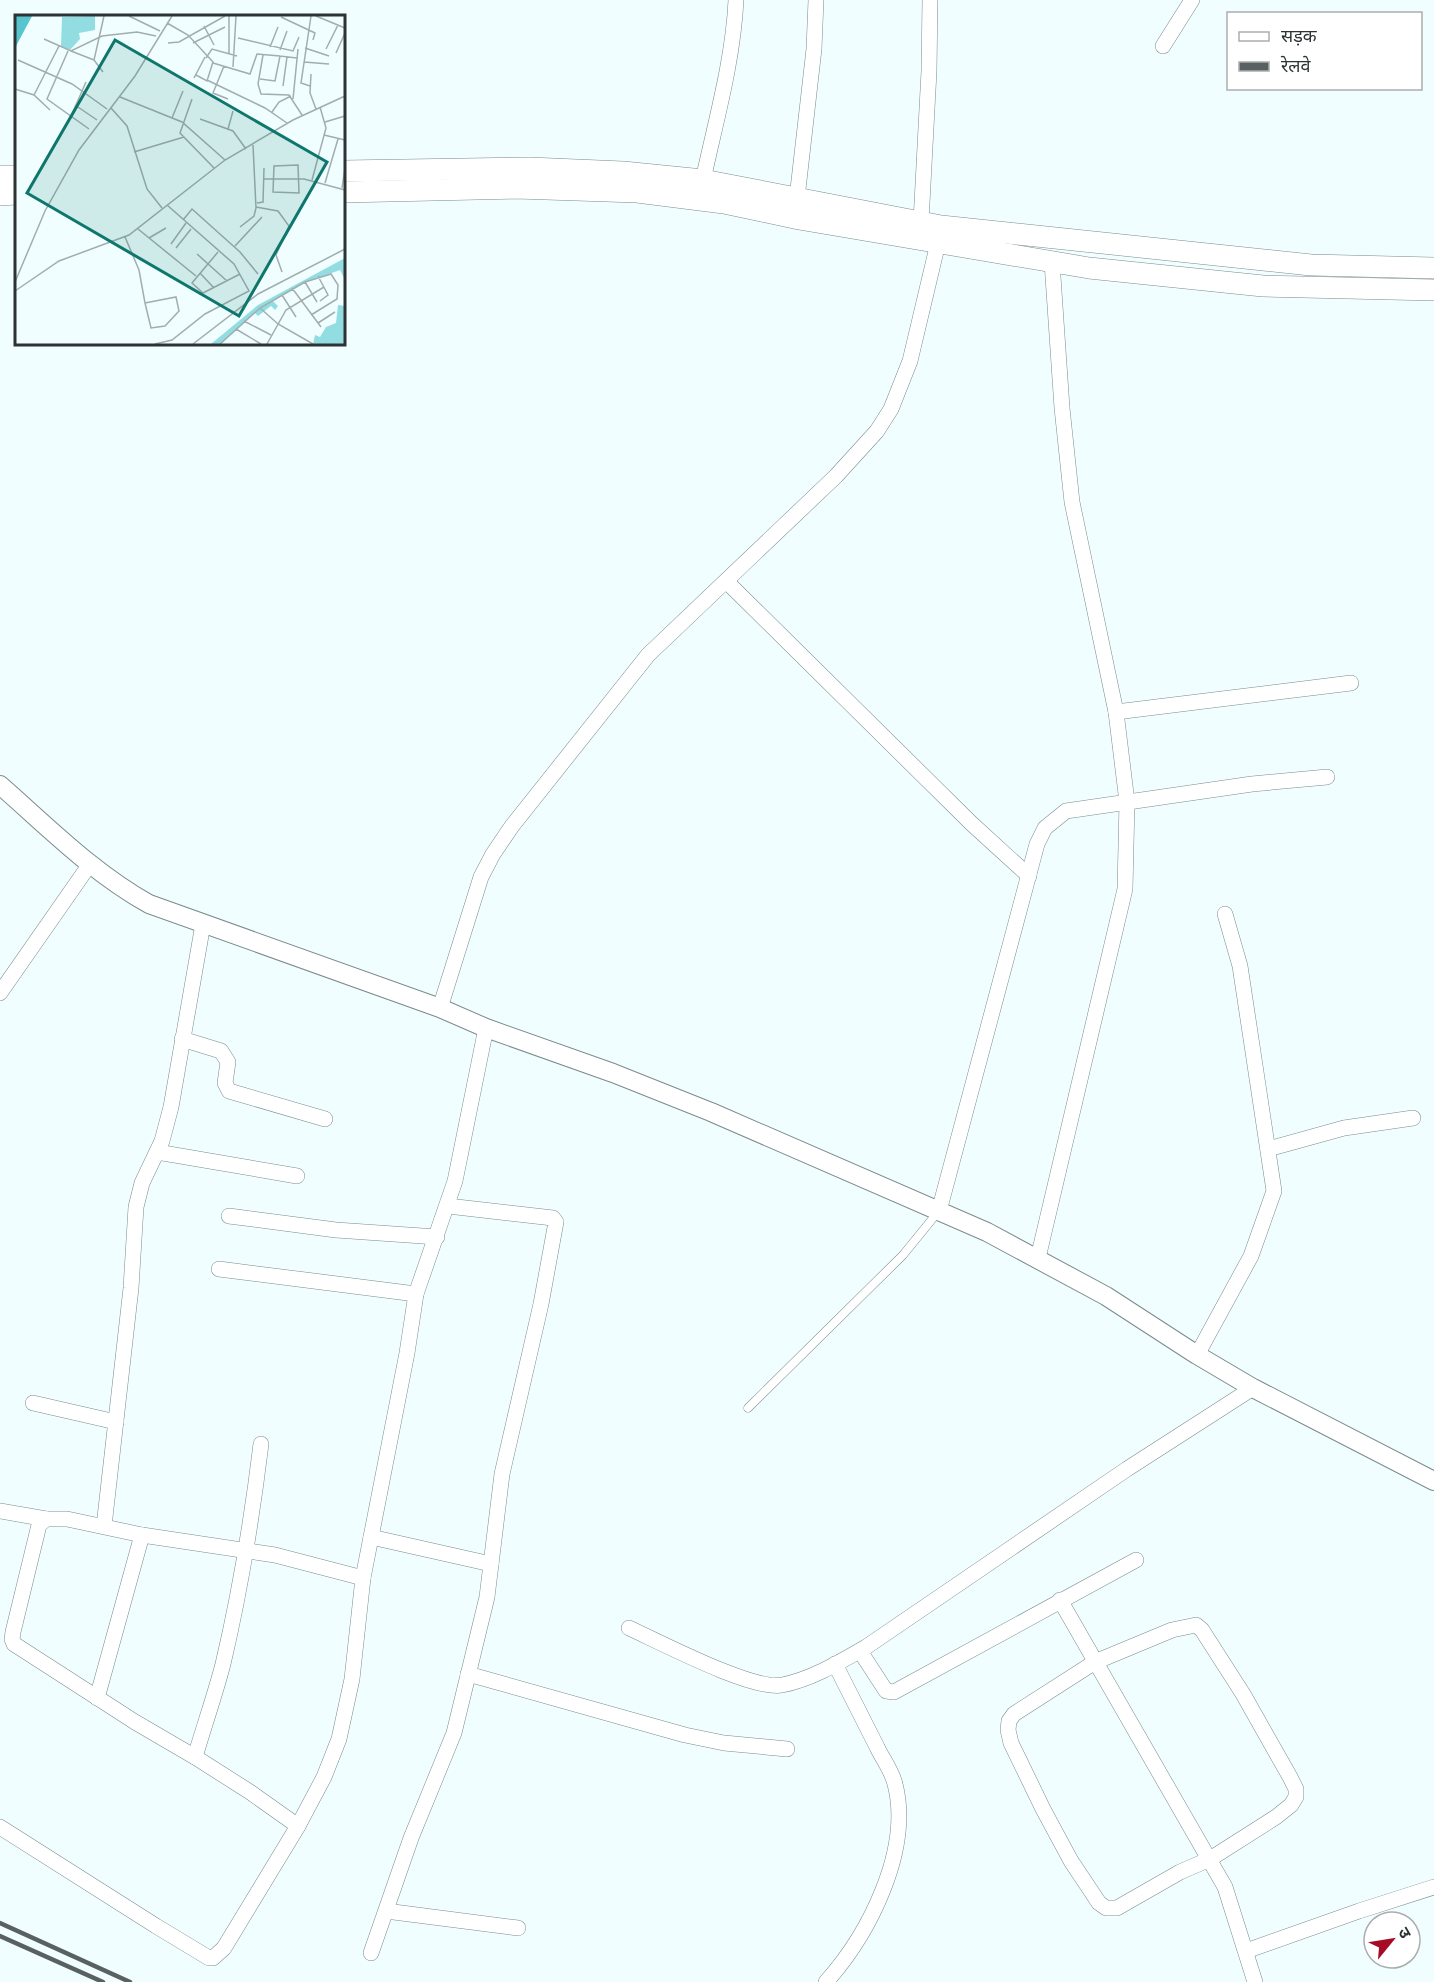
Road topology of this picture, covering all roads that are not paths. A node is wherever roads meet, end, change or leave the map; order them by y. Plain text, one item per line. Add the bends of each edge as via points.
1 (736, 0) edge
2 (816, 0) edge
3 (930, 0) edge
4 (1192, 0) edge
5 (1163, 46) dead end
6 (345, 171) edge
7 (703, 180) junction
8 (345, 192) edge
9 (15, 194) edge
10 (0, 195) edge
11 (797, 198) junction
12 (921, 222) junction
13 (938, 243) junction
14 (1052, 262) junction
15 (1434, 268) edge
16 (1434, 290) edge
17 (726, 581) junction
18 (1351, 683) dead end
19 (1116, 712) junction
20 (1327, 777) dead end
21 (0, 785) edge
22 (1127, 802) junction
23 (90, 864) junction
24 (1029, 876) junction
25 (1225, 914) dead end
26 (203, 924) junction
27 (0, 993) edge
28 (440, 1008) junction
29 (486, 1028) junction
30 (182, 1039) junction
31 (1413, 1118) dead end
32 (325, 1119) dead end
33 (1268, 1149) junction
34 (157, 1152) junction
35 (297, 1176) dead end
36 (448, 1206) junction
37 (939, 1211) junction
38 (229, 1216) dead end
39 (437, 1237) junction
40 (1038, 1258) junction
41 (219, 1269) dead end
42 (416, 1294) junction
43 (1197, 1355) junction
44 (1253, 1388) junction
45 (33, 1403) dead end
46 (748, 1408) dead end
47 (116, 1422) junction
48 (261, 1444) dead end
49 (1434, 1481) edge
50 (0, 1511) edge
51 (46, 1518) junction
52 (104, 1526) junction
53 (142, 1535) junction
54 (371, 1537) junction
55 (245, 1550) junction
56 (1136, 1560) dead end
57 (491, 1564) junction
58 (363, 1578) junction
59 (1060, 1600) junction
60 (629, 1628) dead end
61 (860, 1651) junction
62 (1095, 1662) junction
63 (835, 1664) junction
64 (468, 1674) junction
65 (97, 1698) junction
66 (787, 1749) dead end
67 (195, 1756) junction
68 (298, 1826) junction
69 (0, 1827) edge
70 (1210, 1859) junction
71 (1434, 1887) edge
72 (386, 1911) junction
73 (518, 1928) dead end
74 (1246, 1950) junction
75 (371, 1953) dead end
76 (826, 1982) edge
77 (1255, 1982) edge

1 - 7 street via 725,80
2 - 11 street
3 - 12 street
4 - 5 street
6 - 7 main road via 530,168
7 - 11 main road
8 - 13 main road via 516,188 637,192 724,203
9 - 10 main road
11 - 12 main road
12 - 15 main road via 1311,266
13 - 14 main road
13 - 17 street via 910,361 887,416 844,468
14 - 16 main road via 1263,286
14 - 19 street via 1072,502
17 - 24 street
17 - 28 street via 648,656 493,854 481,877
18 - 19 street
19 - 22 street
20 - 22 street
21 - 23 street
22 - 24 street via 1065,811 1045,828
22 - 40 street via 1125,889
23 - 26 street via 149,904
23 - 27 street
24 - 37 street
25 - 33 street via 1240,966
26 - 28 street
26 - 30 street
28 - 29 street
29 - 36 street
29 - 37 street via 711,1112
30 - 32 street via 213,1047 226,1056 225,1083 229,1091
30 - 34 street via 171,1107
31 - 33 street via 1344,1128
33 - 43 street via 1274,1191 1251,1256
34 - 35 street
34 - 47 street via 136,1207
36 - 39 street
36 - 57 street via 553,1218 556,1222 502,1474
37 - 40 street
37 - 46 lane via 903,1256
38 - 39 street via 336,1230
39 - 42 street
40 - 43 street
41 - 42 street
42 - 54 street
43 - 44 street
44 - 49 street
44 - 61 street
45 - 47 street
47 - 52 street
48 - 55 street
50 - 51 street
51 - 52 street
51 - 65 street via 39,1525 12,1639
52 - 53 street
53 - 55 street
53 - 65 street
54 - 57 street
54 - 58 street
55 - 58 street
55 - 67 street via 222,1667
56 - 59 street
57 - 64 street
58 - 68 street via 347,1711 332,1761
59 - 61 street via 894,1692 886,1691
59 - 62 street
60 - 63 street via 761,1684 781,1685
61 - 63 street
62 - 70 street
62 - 70 street via 1172,1630 1196,1625 1244,1694 1290,1777 1296,1797 1276,1817
62 - 70 street via 1014,1714 1008,1730 1071,1861 1099,1903 1114,1909
63 - 76 street via 895,1783 898,1836 884,1890 861,1933
64 - 66 street via 685,1735
64 - 72 street via 454,1733
65 - 67 street
67 - 68 street
68 - 69 street via 224,1948 213,1958
70 - 74 street via 1225,1887
71 - 74 street
72 - 73 street
72 - 75 street
74 - 77 street

